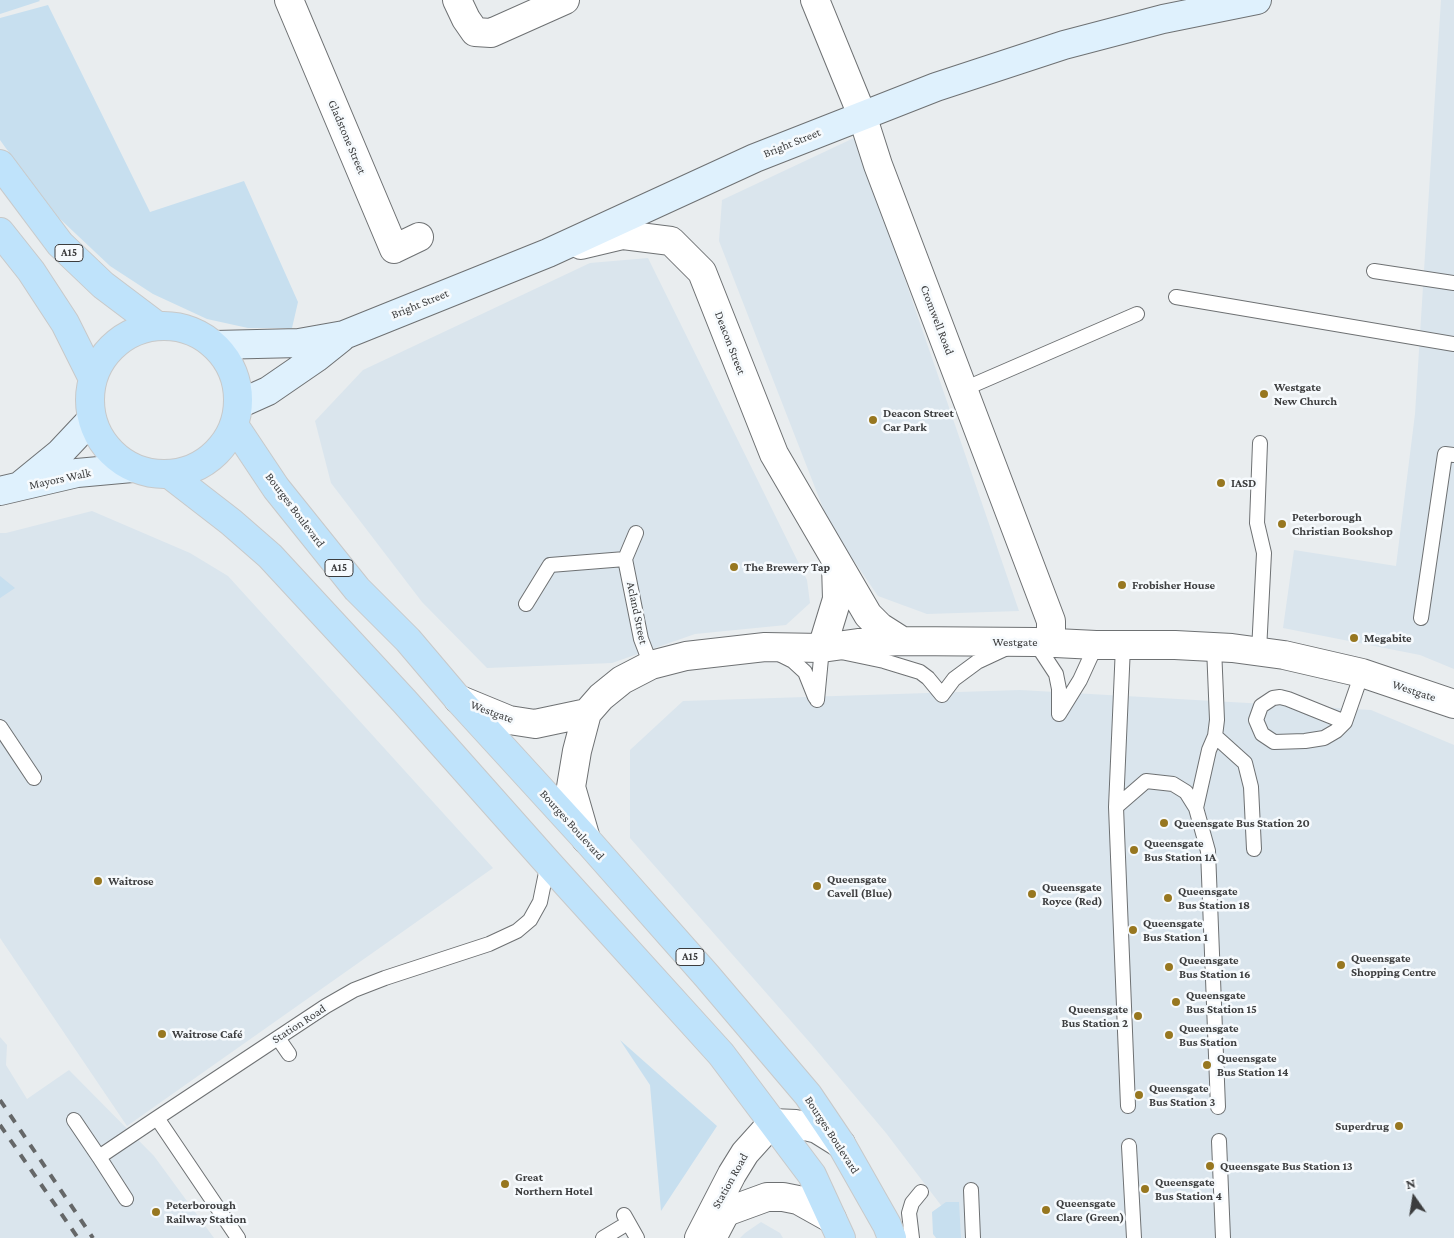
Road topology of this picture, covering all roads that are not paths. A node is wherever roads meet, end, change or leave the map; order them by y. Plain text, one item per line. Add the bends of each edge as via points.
1 (289, 0) edge
2 (457, 0) edge
3 (565, 0) edge
4 (815, 0) edge
5 (1256, 0) edge
6 (862, 115) junction
7 (0, 164) edge
8 (0, 232) edge
9 (419, 237) dead end
10 (548, 253) junction
11 (1374, 271) dead end
12 (1454, 283) edge
13 (1176, 297) dead end
14 (1137, 314) dead end
15 (156, 325) junction
16 (344, 335) junction
17 (1454, 344) edge
18 (216, 345) junction
19 (92, 377) junction
20 (964, 389) junction
21 (237, 415) junction
22 (91, 420) junction
23 (1260, 442) dead end
24 (1454, 455) edge
25 (132, 468) junction
26 (169, 474) junction
27 (9, 490) edge
28 (636, 533) dead end
29 (625, 559) junction
30 (836, 564) junction
31 (526, 604) dead end
32 (1421, 618) dead end
33 (902, 641) junction
34 (1034, 643) junction
35 (1096, 645) junction
36 (1122, 646) junction
37 (765, 647) junction
38 (1214, 647) junction
39 (822, 648) junction
40 (1259, 651) junction
41 (651, 666) junction
42 (1362, 673) junction
43 (458, 699) junction
44 (1454, 704) edge
45 (586, 713) junction
46 (1345, 722) junction
47 (0, 727) edge
48 (1215, 736) junction
49 (34, 778) dead end
50 (1116, 807) junction
51 (1196, 808) junction
52 (586, 839) junction
53 (1254, 849) dead end
54 (548, 863) junction
55 (278, 1038) junction
56 (289, 1054) dead end
57 (1128, 1106) dead end
58 (1218, 1106) dead end
59 (157, 1118) junction
60 (74, 1120) dead end
61 (772, 1122) junction
62 (1219, 1141) dead end
63 (841, 1144) junction
64 (1129, 1146) dead end
65 (99, 1158) junction
66 (971, 1190) dead end
67 (921, 1192) dead end
68 (126, 1199) dead end
69 (837, 1229) edge
70 (708, 1236) edge
71 (238, 1238) edge
72 (603, 1238) edge
73 (637, 1238) edge
74 (892, 1238) edge
75 (912, 1238) edge
76 (973, 1238) edge
77 (1134, 1238) edge
78 (1223, 1238) edge

1 - 9 street, Gladstone Street via 394,249
2 - 3 street via 474,32 491,33
4 - 6 street, Cromwell Road
5 - 6 street, Bright Street via 1163,19 1064,46
6 - 10 street, Bright Street via 755,158
6 - 20 street, Cromwell Road
7 - 15 main road, A15 via 60,244 103,285
8 - 19 main road via 65,323
10 - 16 street, Bright Street
10 - 30 street, Deacon Street via 624,235 671,241 702,272 774,454
11 - 12 lane
13 - 17 lane
14 - 20 lane
15 - 18 main road, A15 via 177,326 198,333
15 - 19 main road, A15 via 135,331 116,342
16 - 18 street, Bright Street via 299,344
16 - 21 street, Bright Street
18 - 21 main road, A15 via 229,362 237,382
19 - 22 main road, A15 via 89,398
20 - 34 street, Cromwell Road via 1051,621
21 - 26 main road, A15 via 224,444 209,460 190,470
21 - 43 main road, Bourges Boulevard / A15 via 276,488 357,589 408,640
22 - 25 main road, A15 via 100,439 114,456
22 - 27 street, Mayors Walk via 60,453
23 - 40 lane via 1257,523 1264,553
24 - 32 lane via 1445,454
25 - 26 main road, A15
25 - 27 street, Mayors Walk via 77,473
26 - 54 main road via 270,556
28 - 29 lane
29 - 31 lane via 550,565
29 - 41 lane, Acland Street via 641,639
30 - 33 street, Deacon Street via 868,615
30 - 39 street, Deacon Street via 837,598
33 - 34 street, Westgate
33 - 39 street, Westgate
34 - 35 street, Westgate
34 - 35 lane via 1056,674 1059,714
34 - 39 lane via 977,662 954,679 942,695 920,672
35 - 36 street, Westgate
36 - 38 street, Westgate
36 - 50 lane
37 - 39 street, Westgate
37 - 39 lane via 793,661 805,672 816,700
37 - 41 street, Westgate via 686,656
38 - 40 street, Westgate
38 - 48 lane
40 - 42 street, Westgate
41 - 45 street, Westgate via 622,680
42 - 44 street, Westgate
42 - 46 lane
43 - 45 street, Westgate via 509,720 535,724
43 - 52 main road, Bourges Boulevard / A15
45 - 52 street via 571,788
46 - 46 lane via 1324,738 1274,742 1262,734 1256,720 1261,706 1280,697
47 - 49 lane
48 - 51 lane
48 - 53 lane via 1245,763 1251,787
50 - 51 lane via 1146,781 1173,784 1186,792
50 - 57 lane
51 - 58 lane via 1208,851
52 - 63 main road, Bourges Boulevard / A15 via 802,1088
54 - 55 lane, Station Road via 540,902 530,920 517,931 489,944 354,990
54 - 61 main road via 721,1054
55 - 56 lane
55 - 59 lane, Station Road
59 - 65 lane, Station Road
59 - 71 lane
60 - 65 lane
61 - 63 street via 817,1129
61 - 69 main road via 812,1175
61 - 70 street, Station Road via 741,1160
62 - 78 lane
63 - 74 main road, Bourges Boulevard / A15
64 - 77 lane
65 - 68 lane
66 - 76 lane
67 - 75 lane via 909,1213
69 - 70 street, Station Road via 798,1200 767,1197 726,1212
72 - 73 lane via 626,1218

